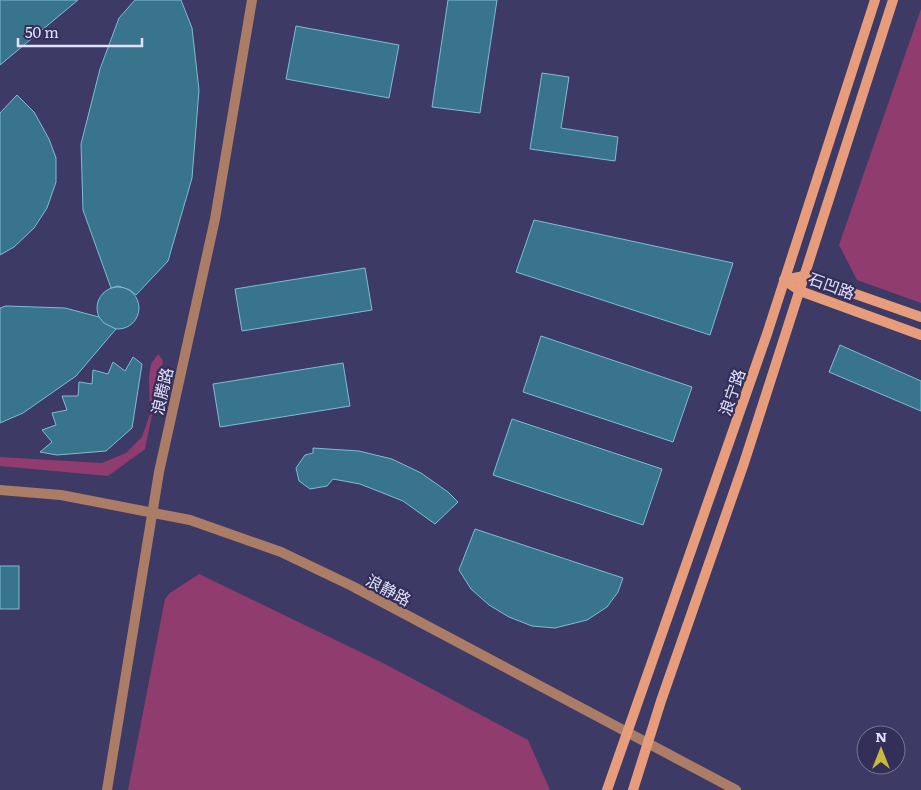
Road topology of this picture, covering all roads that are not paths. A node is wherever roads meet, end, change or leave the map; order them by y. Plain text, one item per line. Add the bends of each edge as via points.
1 (252, 0) edge
2 (875, 0) edge
3 (893, 0) edge
4 (804, 276) junction
5 (784, 280) junction
6 (800, 291) junction
7 (921, 317) edge
8 (921, 334) edge
9 (0, 490) edge
10 (152, 512) junction
11 (626, 732) junction
12 (648, 743) junction
13 (107, 790) edge
14 (608, 790) edge
15 (633, 790) edge
16 (736, 790) edge

1 - 10 street, 浪腾路 via 215,219
2 - 5 main road, 浪宁路
3 - 4 main road
4 - 5 main road, 石凹路
4 - 6 main road
4 - 7 main road, 石凹路
5 - 6 main road, 石凹路
5 - 11 main road, 浪宁路 via 645,687
6 - 8 main road, 石凹路
6 - 12 main road
9 - 10 street, 浪静路 via 61,495
10 - 11 street, 浪静路 via 198,523 266,546 317,569
10 - 13 street, 浪腾路
11 - 12 street, 浪静路
11 - 14 main road, 浪宁路
12 - 15 main road
12 - 16 street, 浪静路

